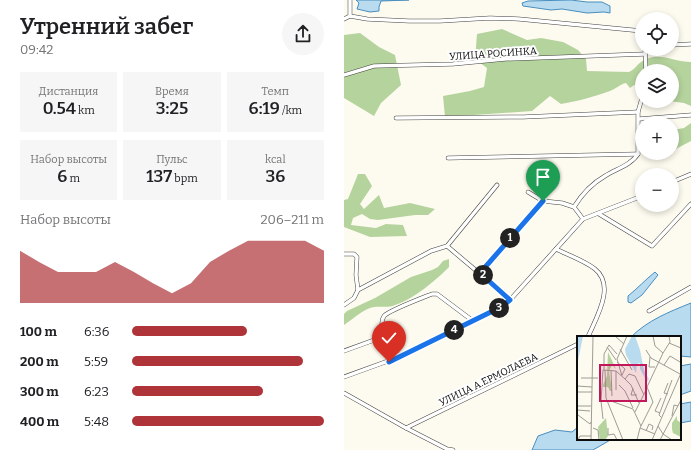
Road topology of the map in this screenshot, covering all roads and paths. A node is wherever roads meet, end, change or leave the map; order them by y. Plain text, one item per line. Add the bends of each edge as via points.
1 (350, 0) edge
2 (350, 16) junction
3 (344, 18) edge
4 (635, 31) edge
5 (691, 44) edge
6 (679, 45) edge
7 (635, 52) edge
8 (344, 75) edge
9 (639, 108) edge
10 (638, 112) junction
11 (691, 115) edge
12 (638, 116) edge
13 (678, 116) edge
14 (396, 118) dead end
15 (635, 154) edge
16 (448, 158) dead end
17 (635, 158) edge
18 (691, 174) edge
19 (679, 179) edge
20 (497, 185) dead end
21 (528, 192) dead end
22 (635, 199) edge
23 (543, 201) junction
24 (691, 204) edge
25 (574, 207) junction
26 (599, 214) junction
27 (583, 219) junction
28 (447, 246) junction
29 (556, 249) junction
30 (344, 254) edge
31 (480, 273) junction
32 (691, 287) edge
33 (358, 290) junction
34 (510, 300) junction
35 (344, 306) edge
36 (649, 311) dead end
37 (473, 321) junction
38 (388, 334) junction
39 (588, 336) edge
40 (577, 344) edge
41 (344, 351) edge
42 (400, 357) junction
43 (344, 377) edge
44 (344, 393) edge
45 (406, 428) junction
46 (453, 450) edge

1 - 2 street
2 - 3 street
2 - 4 street via 409,21 490,18
5 - 6 street
7 - 8 street, УЛИЦА РОСИНКА via 453,64 374,66
9 - 10 street
10 - 12 street
10 - 14 street via 530,117
11 - 13 street
15 - 16 street
17 - 25 street via 590,186
18 - 19 street
20 - 28 street
21 - 23 street
22 - 26 street
23 - 25 street
23 - 31 street
24 - 26 street via 652,246
25 - 27 street
26 - 27 street
27 - 29 street
28 - 31 street
28 - 33 street via 430,251
29 - 34 street
29 - 39 street via 594,268 603,279 604,297
30 - 33 street via 354,254 357,257
31 - 34 street
32 - 36 street
33 - 35 street via 354,298
34 - 37 street
37 - 38 street via 437,294 432,294 384,316 382,323
37 - 42 street
38 - 41 street
38 - 42 street
40 - 45 street, УЛИЦА А.ЕРМОЛАЕВА
42 - 43 street
44 - 45 street
45 - 46 street

